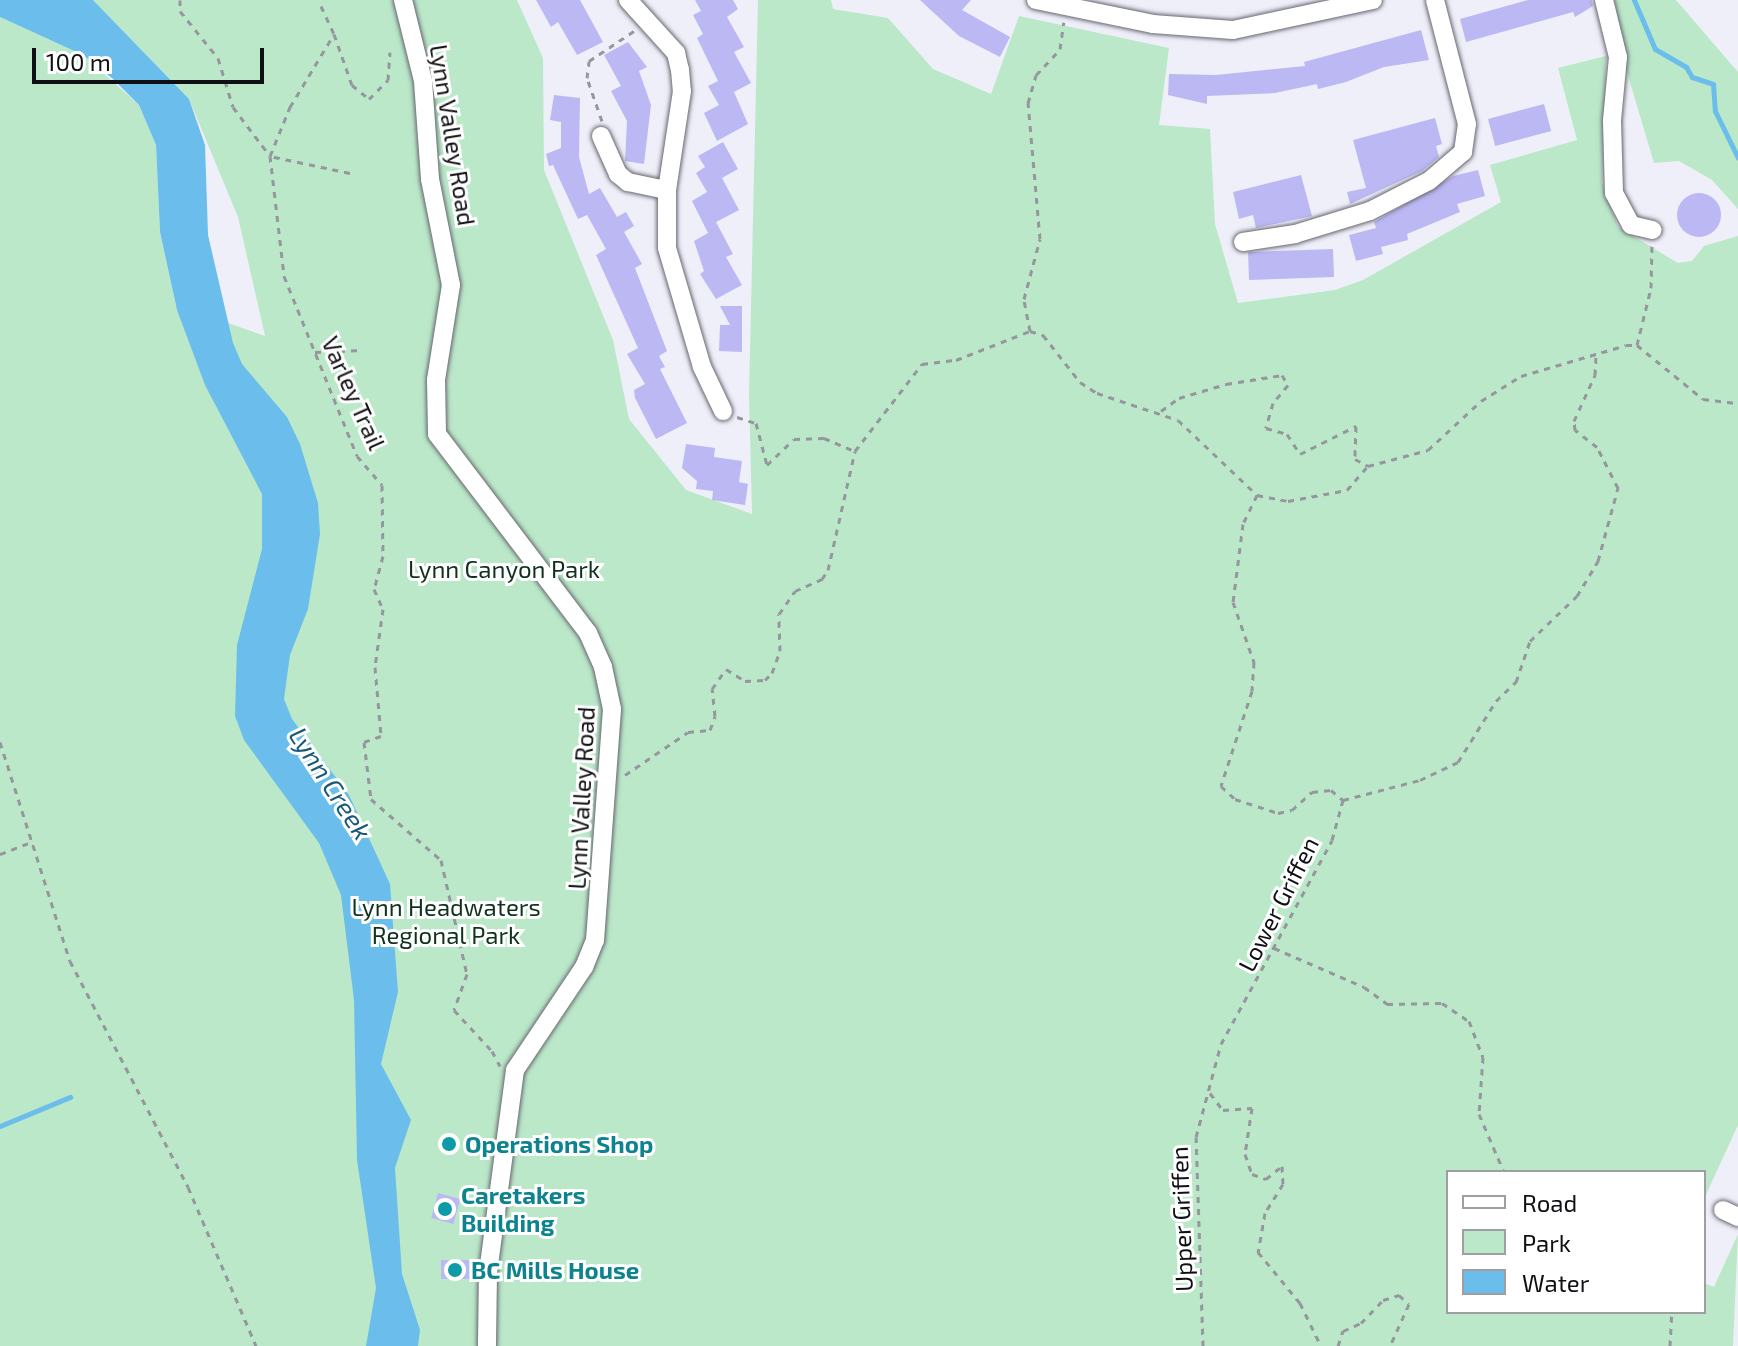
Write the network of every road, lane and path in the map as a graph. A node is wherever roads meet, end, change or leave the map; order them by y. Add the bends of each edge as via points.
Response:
1 (180, 0) edge
2 (403, 0) edge
3 (1036, 0) edge
4 (1373, 0) edge
5 (1435, 0) edge
6 (1604, 0) edge
7 (1348, 3) edge
8 (321, 6) dead end
9 (642, 8) edge
10 (1068, 8) junction
11 (334, 34) junction
12 (390, 52) dead end
13 (601, 136) joint
14 (270, 156) junction
15 (350, 173) dead end
16 (667, 190) junction
17 (1650, 230) joint
18 (1243, 242) dead end
19 (1030, 331) junction
20 (1637, 345) junction
21 (362, 350) dead end
22 (315, 352) junction
23 (1596, 353) junction
24 (1738, 403) edge
25 (723, 411) dead end
26 (1161, 411) junction
27 (756, 423) dead end
28 (855, 451) junction
29 (1368, 466) junction
30 (1257, 495) junction
31 (0, 742) edge
32 (609, 775) junction
33 (1343, 800) junction
34 (32, 842) junction
35 (0, 854) edge
36 (1274, 948) junction
37 (514, 1082) junction
38 (1210, 1093) junction
39 (1503, 1170) edge
40 (1672, 1314) edge
41 (256, 1346) edge
42 (487, 1346) edge
43 (1203, 1346) edge
44 (1321, 1346) edge
45 (1338, 1346) edge
46 (1390, 1346) edge
47 (1670, 1346) edge

1 - 14 path via 180,11 218,58 233,107
2 - 32 street, Lynn Valley Road via 423,81 430,179 451,285 436,380 437,434 597,649 612,709
3 - 10 street
4 - 7 street
5 - 18 street via 1467,124 1463,152 1429,181 1370,211 1295,234
6 - 17 street via 1618,57 1612,121 1614,193 1625,219
7 - 10 street via 1233,30 1153,24
8 - 11 path
9 - 13 path via 589,61 587,78 604,127
9 - 16 street via 676,53 680,70 682,91
10 - 19 path via 1060,49 1036,75 1028,103 1040,239 1024,299
11 - 12 path via 352,85 369,99 388,80
11 - 14 path via 290,107
13 - 16 street via 618,174 628,182
14 - 15 path
14 - 22 path, Varley Trail via 284,276
16 - 25 street via 665,220 673,277
17 - 20 path via 1654,270
19 - 26 path via 1043,335 1080,382 1097,393
19 - 28 path via 975,354 913,370
20 - 23 path
20 - 24 path via 1692,392
21 - 22 path
22 - 37 path, Varley Trail via 357,456 382,485 383,556 374,589 383,609 375,667 381,736 364,742 371,799 441,860 467,974 454,1010 492,1051 501,1078
23 - 29 path via 1521,376 1471,409 1428,450
23 - 33 path via 1595,375 1574,421 1575,430 1597,447 1618,488 1598,561 1577,596 1530,641 1516,682 1496,701 1458,762 1420,780
26 - 29 path via 1179,398 1226,384 1282,375 1288,385 1273,403 1266,428 1287,434 1300,454 1356,426 1355,459
26 - 30 path via 1228,463
27 - 28 path via 767,465 794,439 824,438
28 - 32 path via 828,570 822,579 795,591 779,614 780,651 772,673 765,680 745,681 726,669 712,689 715,716 710,730 688,732 628,775
29 - 30 path via 1360,480 1335,494 1288,501
30 - 33 path via 1243,524 1233,602 1254,662 1252,691 1233,736 1221,786 1235,799 1278,813 1292,810 1312,792 1331,790
31 - 34 path
32 - 37 street, Lynn Valley Road via 590,956 515,1070
33 - 36 path, Lower Griffen via 1332,840 1295,899
34 - 35 path
34 - 41 path via 70,961 188,1187
36 - 38 path, Lower Griffen via 1221,1044
36 - 39 path via 1364,987 1387,1004 1442,1003 1469,1021 1483,1057 1479,1114
37 - 42 street, Lynn Valley Road via 488,1272
38 - 43 path, Upper Griffen via 1200,1112 1194,1183
38 - 44 path via 1223,1110 1252,1108 1245,1154 1252,1174 1266,1179 1282,1166 1283,1184 1265,1213 1258,1252 1300,1303
40 - 47 path
45 - 46 path via 1343,1331 1361,1323 1383,1300 1399,1295 1409,1304

